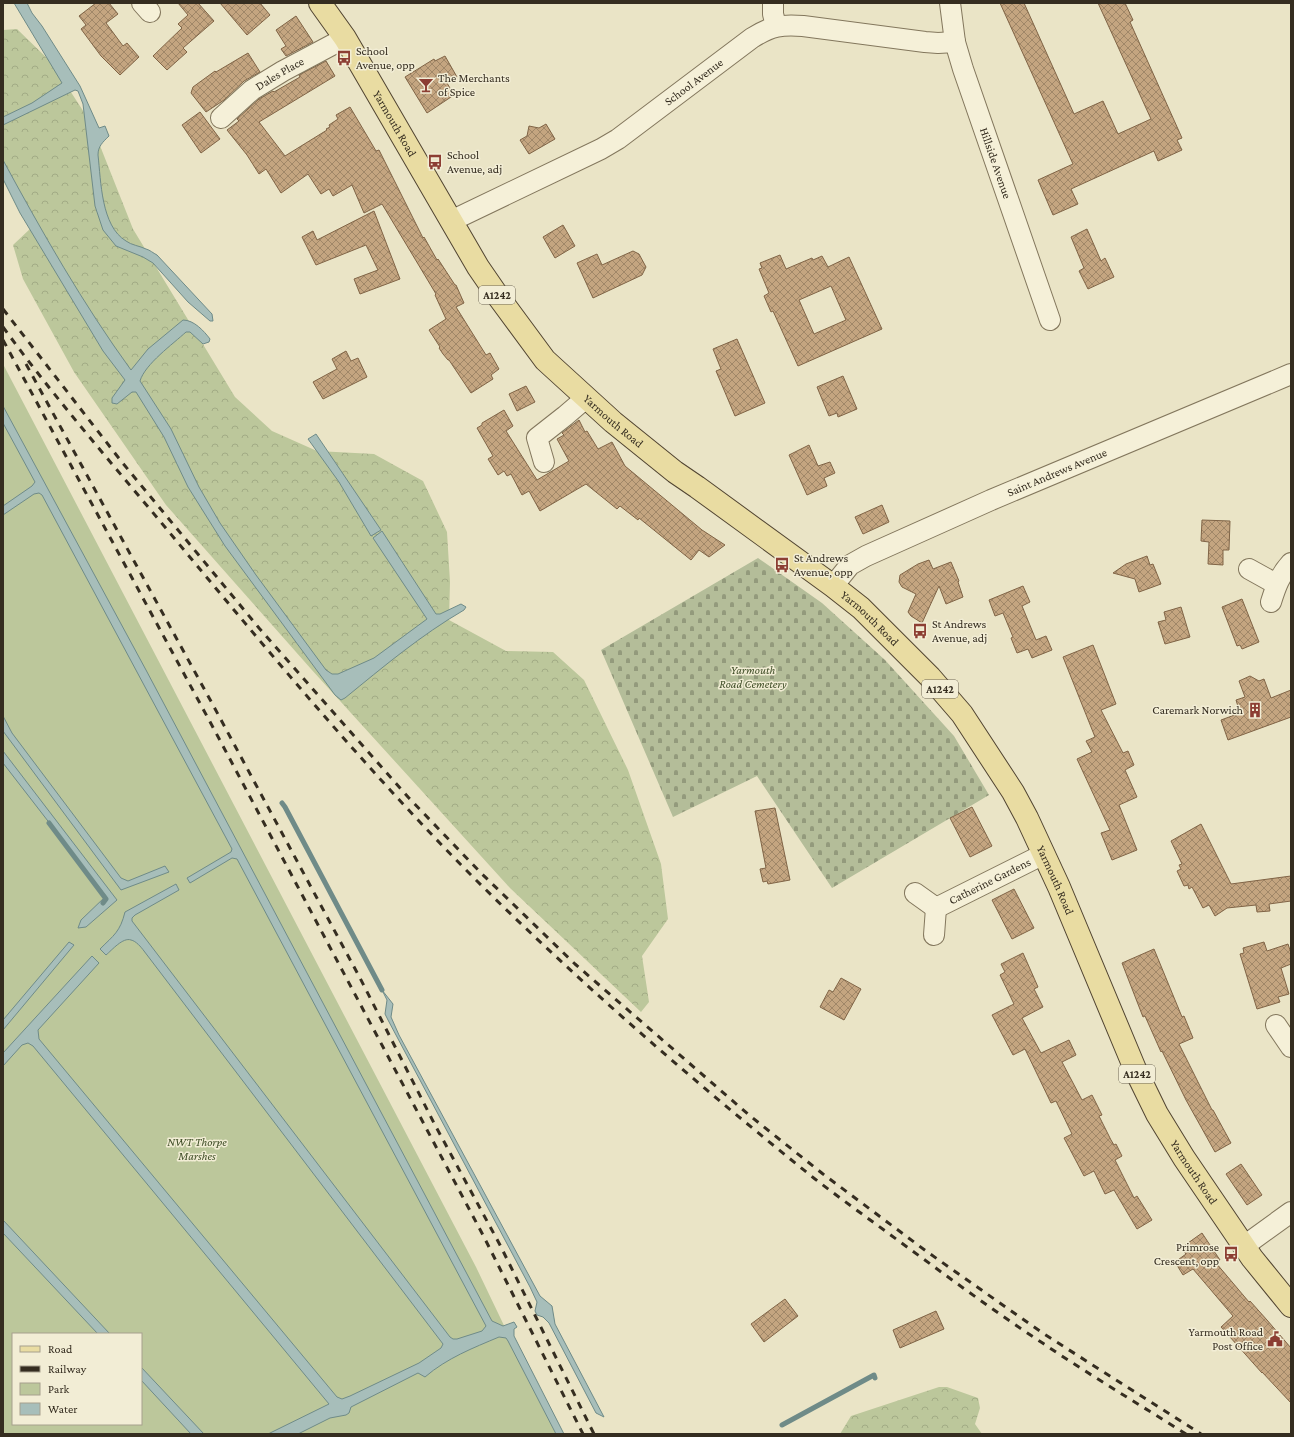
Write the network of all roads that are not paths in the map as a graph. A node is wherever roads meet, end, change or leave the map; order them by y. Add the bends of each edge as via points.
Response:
1 (320, 3) edge
2 (773, 3) edge
3 (950, 3) edge
4 (776, 26) junction
5 (346, 38) junction
6 (955, 42) junction
7 (221, 118) dead end
8 (451, 221) junction
9 (1050, 320) dead end
10 (1291, 374) edge
11 (586, 398) junction
12 (544, 462) dead end
13 (1291, 563) edge
14 (1249, 569) dead end
15 (833, 586) junction
16 (1044, 854) junction
17 (915, 893) dead end
18 (936, 908) junction
19 (934, 935) dead end
20 (1276, 1025) dead end
21 (1291, 1047) edge
22 (1291, 1212) edge
23 (1244, 1246) junction
24 (1291, 1306) edge

1 - 5 main road, Yarmouth Road / A1242
2 - 4 street
3 - 6 street, Hillside Avenue
4 - 6 street, School Avenue via 803,26 924,42
4 - 8 street, School Avenue via 752,38 618,138
5 - 7 street, Dales Place via 282,71 252,90
5 - 8 main road, Yarmouth Road / A1242
6 - 9 street, Hillside Avenue
8 - 11 main road, Yarmouth Road / A1242 via 491,287 545,360
10 - 15 street, Saint Andrews Avenue via 866,556 850,565
11 - 12 street via 532,439
11 - 15 main road, Yarmouth Road / A1242 via 675,472
13 - 14 street via 1283,571 1274,593
15 - 16 main road, Yarmouth Road / A1242 via 889,635 962,714 1013,792
16 - 18 street, Catherine Gardens
16 - 23 main road, Yarmouth Road / A1242 via 1135,1069 1157,1114
17 - 18 street, Catherine Gardens
18 - 19 street, Catherine Gardens
20 - 21 street
22 - 23 street
23 - 24 main road, Yarmouth Road / A1242

